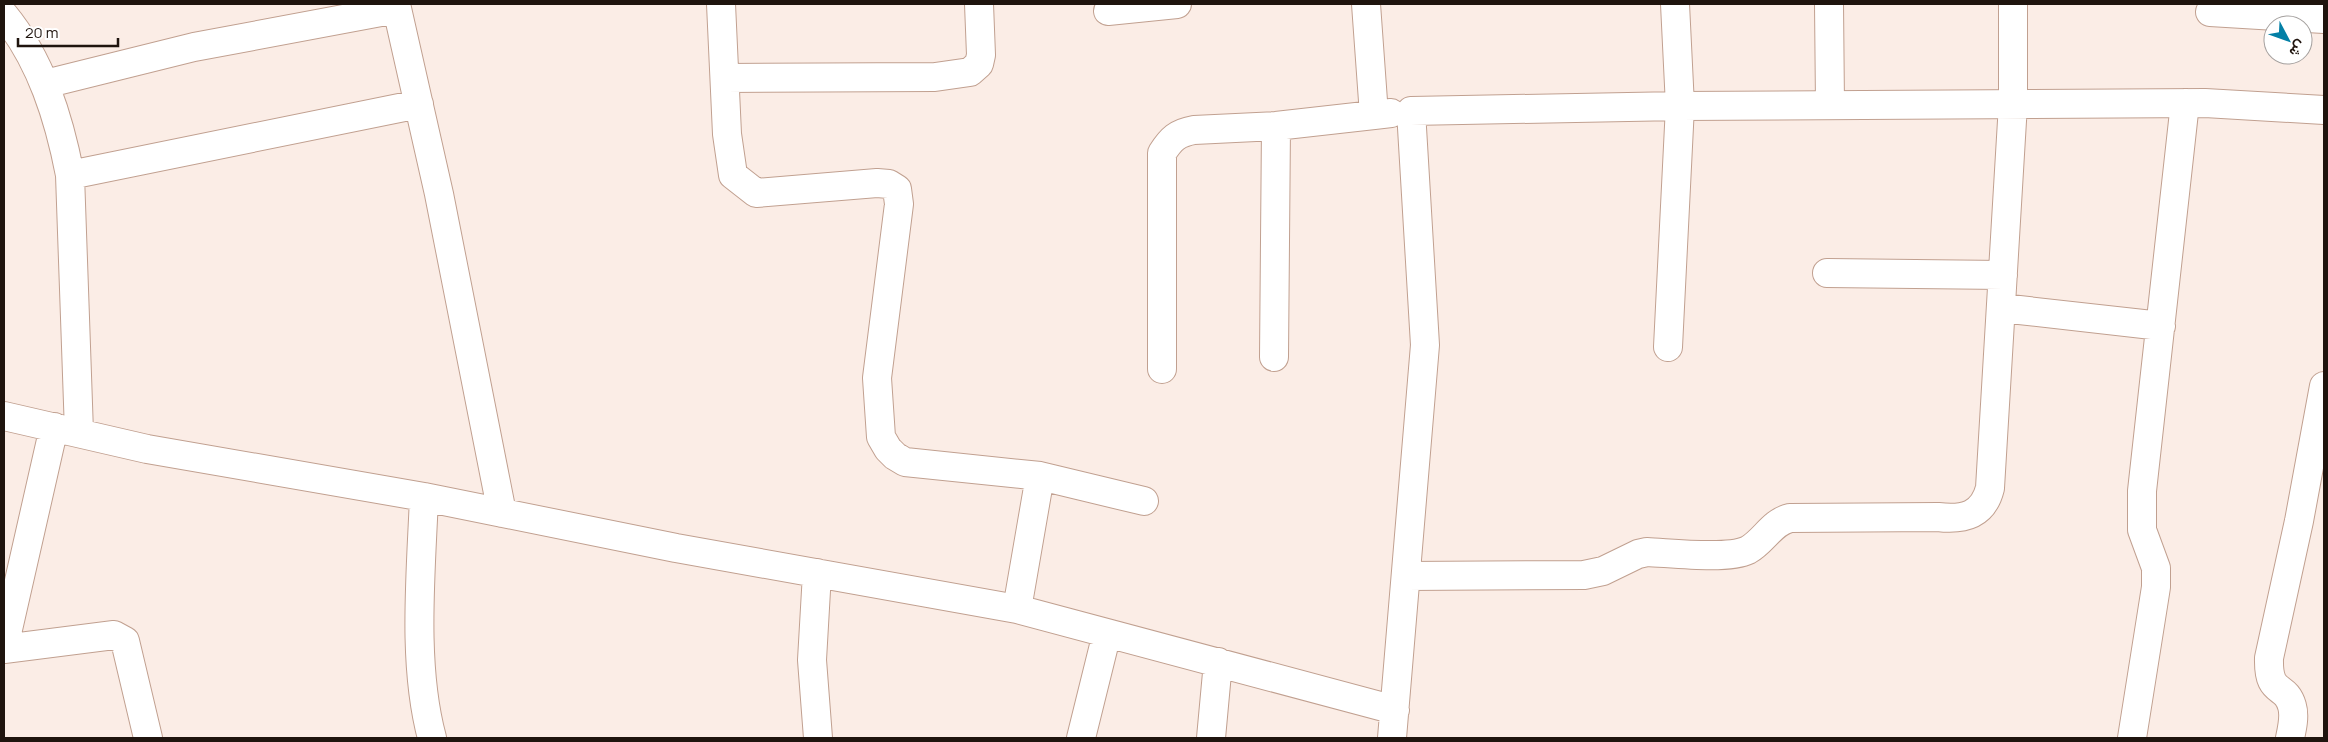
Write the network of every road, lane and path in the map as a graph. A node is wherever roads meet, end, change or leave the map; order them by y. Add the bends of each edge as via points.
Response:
1 (720, 4) edge
2 (979, 4) edge
3 (1177, 4) edge
4 (1366, 4) edge
5 (1675, 4) edge
6 (1829, 4) edge
7 (2013, 4) edge
8 (397, 6) edge
9 (1108, 11) dead end
10 (2210, 12) dead end
11 (4, 15) edge
12 (2324, 18) edge
13 (724, 78) junction
14 (44, 84) junction
15 (2185, 103) junction
16 (419, 104) junction
17 (2013, 104) junction
18 (1680, 106) junction
19 (1830, 106) junction
20 (2324, 110) edge
21 (1412, 111) junction
22 (1374, 115) junction
23 (1276, 126) junction
24 (70, 174) junction
25 (1827, 273) dead end
26 (2003, 275) junction
27 (2001, 308) junction
28 (2161, 326) junction
29 (1668, 348) dead end
30 (1274, 357) dead end
31 (1162, 369) dead end
32 (2324, 386) edge
33 (4, 416) edge
34 (67, 429) junction
35 (1040, 476) junction
36 (424, 497) junction
37 (1144, 501) dead end
38 (502, 513) junction
39 (817, 572) junction
40 (1406, 576) junction
41 (1017, 610) junction
42 (1107, 633) junction
43 (4, 648) edge
44 (1218, 662) junction
45 (1395, 710) junction
46 (148, 738) edge
47 (432, 738) edge
48 (818, 738) edge
49 (1081, 738) edge
50 (1210, 738) edge
51 (1392, 738) edge
52 (2132, 738) edge
53 (2290, 738) edge

1 - 13 street
2 - 13 street via 981,55 979,64 970,72 935,77
3 - 9 street
4 - 22 street
5 - 18 street
6 - 19 street
7 - 17 street
8 - 14 street via 194,47
8 - 16 street
10 - 12 street
11 - 14 street via 18,32
13 - 35 street via 732,175 743,185 756,193 878,183 897,189 899,204 876,378 881,437 888,449 904,462
14 - 24 street via 63,136
15 - 17 street
15 - 20 street
15 - 28 street
16 - 24 street
16 - 38 street
17 - 19 street
17 - 26 street
18 - 19 street
18 - 21 street
18 - 29 street
21 - 22 street
21 - 40 street via 1425,345
22 - 23 street
23 - 30 street
23 - 31 street via 1181,132 1174,136 1162,153
24 - 34 street
25 - 26 street
26 - 27 street
27 - 28 street
27 - 40 street via 1990,488 1987,501 1980,509 1956,519 1790,518 1781,520 1766,537 1746,551 1732,555 1647,552 1603,571 1584,575
28 - 52 street via 2142,510 2142,530 2156,568 2156,587
32 - 53 street via 2269,658 2272,683 2287,696 2292,706
33 - 34 street
34 - 36 street via 147,449
34 - 43 street
35 - 37 street
35 - 41 street
36 - 38 street
36 - 47 street via 419,616 421,664
38 - 39 street
39 - 41 street
39 - 48 street via 812,660
40 - 45 street
41 - 42 street
42 - 44 street
42 - 49 street
43 - 46 street via 114,635 125,640
44 - 45 street
44 - 50 street
45 - 51 street

